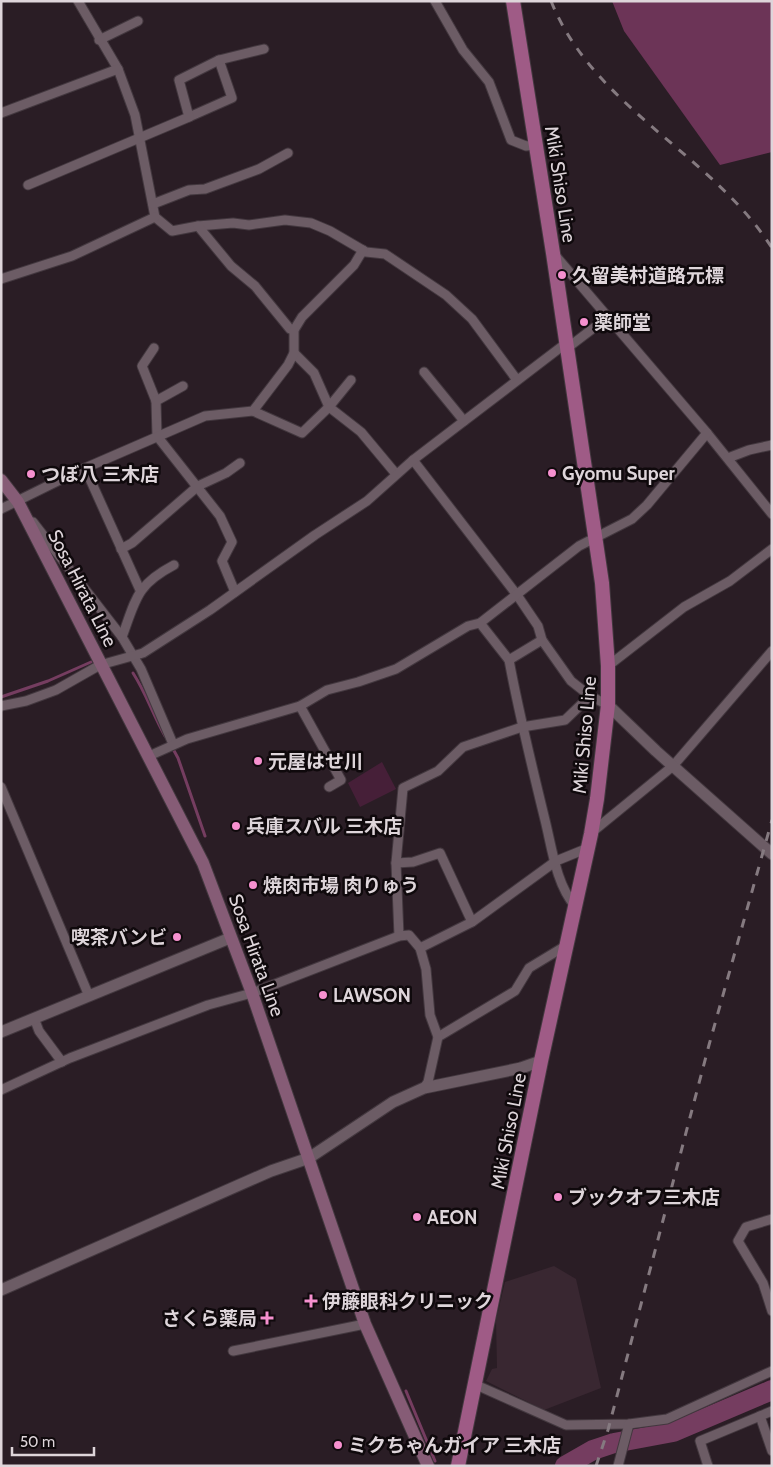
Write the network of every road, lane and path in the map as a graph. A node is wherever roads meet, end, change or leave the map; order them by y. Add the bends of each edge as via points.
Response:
1 (78, 1) edge
2 (435, 1) edge
3 (513, 1) edge
4 (138, 21) dead end
5 (99, 40) junction
6 (264, 49) dead end
7 (219, 60) junction
8 (118, 69) junction
9 (1, 114) edge
10 (189, 117) junction
11 (140, 139) junction
12 (535, 145) junction
13 (288, 153) dead end
14 (28, 185) dead end
15 (153, 204) junction
16 (156, 217) junction
17 (198, 226) junction
18 (363, 250) junction
19 (553, 253) junction
20 (1, 279) edge
21 (608, 317) junction
22 (294, 330) junction
23 (565, 347) junction
24 (154, 348) dead end
25 (294, 353) junction
26 (424, 372) dead end
27 (351, 380) dead end
28 (517, 380) junction
29 (183, 386) dead end
30 (156, 401) junction
31 (329, 407) junction
32 (253, 411) junction
33 (464, 421) junction
34 (708, 433) junction
35 (157, 436) junction
36 (772, 445) edge
37 (728, 458) junction
38 (413, 460) junction
39 (240, 463) dead end
40 (85, 468) junction
41 (396, 474) junction
42 (1, 480) edge
43 (198, 486) junction
44 (18, 502) junction
45 (1, 509) edge
46 (772, 514) edge
47 (594, 538) junction
48 (772, 548) edge
49 (121, 549) junction
50 (174, 565) dead end
51 (140, 590) junction
52 (235, 592) junction
53 (517, 595) junction
54 (480, 623) junction
55 (122, 637) junction
56 (542, 640) junction
57 (772, 651) edge
58 (133, 656) junction
59 (509, 660) junction
60 (100, 665) junction
61 (608, 666) junction
62 (590, 696) junction
63 (608, 704) junction
64 (1, 706) edge
65 (300, 706) junction
66 (522, 727) junction
67 (173, 744) junction
68 (149, 756) junction
69 (673, 766) junction
70 (1, 787) edge
71 (329, 787) dead end
72 (591, 834) junction
73 (588, 848) junction
74 (772, 854) edge
75 (556, 862) junction
76 (396, 863) junction
77 (575, 906) junction
78 (472, 922) junction
79 (399, 936) junction
80 (230, 938) junction
81 (567, 944) junction
82 (420, 948) junction
83 (252, 993) junction
84 (89, 996) junction
85 (34, 1018) junction
86 (1, 1032) edge
87 (438, 1037) junction
88 (541, 1061) junction
89 (62, 1062) junction
90 (424, 1088) junction
91 (1, 1090) edge
92 (309, 1158) junction
93 (772, 1219) edge
94 (1, 1290) edge
95 (772, 1311) edge
96 (365, 1324) junction
97 (233, 1351) dead end
98 (772, 1370) edge
99 (474, 1384) junction
100 (772, 1411) edge
101 (760, 1416) junction
102 (629, 1424) junction
103 (772, 1451) edge
104 (428, 1466) edge
105 (458, 1466) edge
106 (618, 1466) edge
107 (708, 1466) edge

1 - 5 street
2 - 12 street via 463,50 489,82 511,140 526,146
3 - 12 main road, Miki Shiso Line
4 - 5 street
5 - 8 street
6 - 7 street
7 - 10 street via 179,80
7 - 10 street via 232,98
8 - 9 street
8 - 11 street
10 - 11 street
11 - 14 street
11 - 15 street
12 - 19 main road, Miki Shiso Line
13 - 15 street via 205,189 189,190
15 - 16 street
16 - 17 street via 172,231
16 - 20 street via 72,256
17 - 18 street via 249,225 285,220 311,223
17 - 22 street via 231,266 256,286
18 - 22 street
18 - 28 street via 394,258 446,295 472,319
19 - 21 street
19 - 23 main road, Miki Shiso Line
21 - 23 street
21 - 34 street
22 - 25 street
23 - 28 street
23 - 47 main road, Miki Shiso Line
24 - 30 street via 142,366
25 - 31 street via 314,373
25 - 32 street
26 - 33 street
27 - 31 street
28 - 33 street
29 - 30 street
30 - 35 street
31 - 32 street via 302,433
31 - 41 street via 361,432
32 - 35 street via 205,416
33 - 38 street
34 - 37 street
34 - 47 street via 647,505 632,518
35 - 40 street
35 - 43 street
36 - 37 street
37 - 46 street
38 - 41 street
38 - 53 street
39 - 43 street
40 - 44 street
40 - 49 street
41 - 52 street via 367,501
42 - 44 main road, Sosa Hirata Line
43 - 49 street
43 - 52 street via 220,516 232,542 222,562
44 - 45 street
44 - 55 street
44 - 60 main road, Sosa Hirata Line
47 - 53 street
47 - 61 main road, Miki Shiso Line via 602,584
48 - 61 street via 730,580 684,607
49 - 51 street
50 - 51 street via 154,576
51 - 55 street
52 - 58 street via 143,653
53 - 54 street
53 - 56 street via 538,626
54 - 59 street
54 - 65 street via 468,626 396,669 327,690
55 - 58 street
56 - 59 street
56 - 62 street via 571,681
57 - 69 street
58 - 60 street
58 - 67 street
59 - 66 street
60 - 64 street via 56,690
60 - 68 main road, Sosa Hirata Line
61 - 63 main road, Miki Shiso Line
62 - 63 street
62 - 66 street via 565,720
63 - 69 street
63 - 72 main road, Miki Shiso Line
65 - 67 street
65 - 71 street via 341,780
66 - 75 street
66 - 76 street via 463,747 438,771 403,788
67 - 68 street
68 - 80 main road, Sosa Hirata Line via 203,863
69 - 72 street
69 - 74 street
70 - 84 street
72 - 73 main road, Miki Shiso Line
73 - 75 street
73 - 77 main road, Miki Shiso Line
75 - 77 street via 565,894
75 - 78 street
76 - 78 street via 413,862 440,853
76 - 79 street
77 - 81 main road, Miki Shiso Line
78 - 82 street
79 - 82 street via 409,935
79 - 83 street
80 - 83 main road, Sosa Hirata Line
80 - 84 street
81 - 87 street via 529,968 515,991
81 - 88 main road, Miki Shiso Line
82 - 87 street via 426,969 430,1015
83 - 89 street via 208,1005
83 - 92 main road, Sosa Hirata Line
84 - 85 street
85 - 86 street
85 - 89 street via 38,1031
87 - 90 street
88 - 90 street
88 - 99 main road, Miki Shiso Line
89 - 91 street
90 - 92 street via 393,1102
92 - 94 street
92 - 96 main road, Sosa Hirata Line
93 - 95 street via 746,1227 738,1241 763,1283
96 - 97 street
96 - 104 main road, Sosa Hirata Line
98 - 102 street via 667,1419
99 - 102 street via 566,1425
99 - 105 main road, Miki Shiso Line
100 - 101 street
101 - 103 street
101 - 107 street via 700,1442
102 - 106 street

